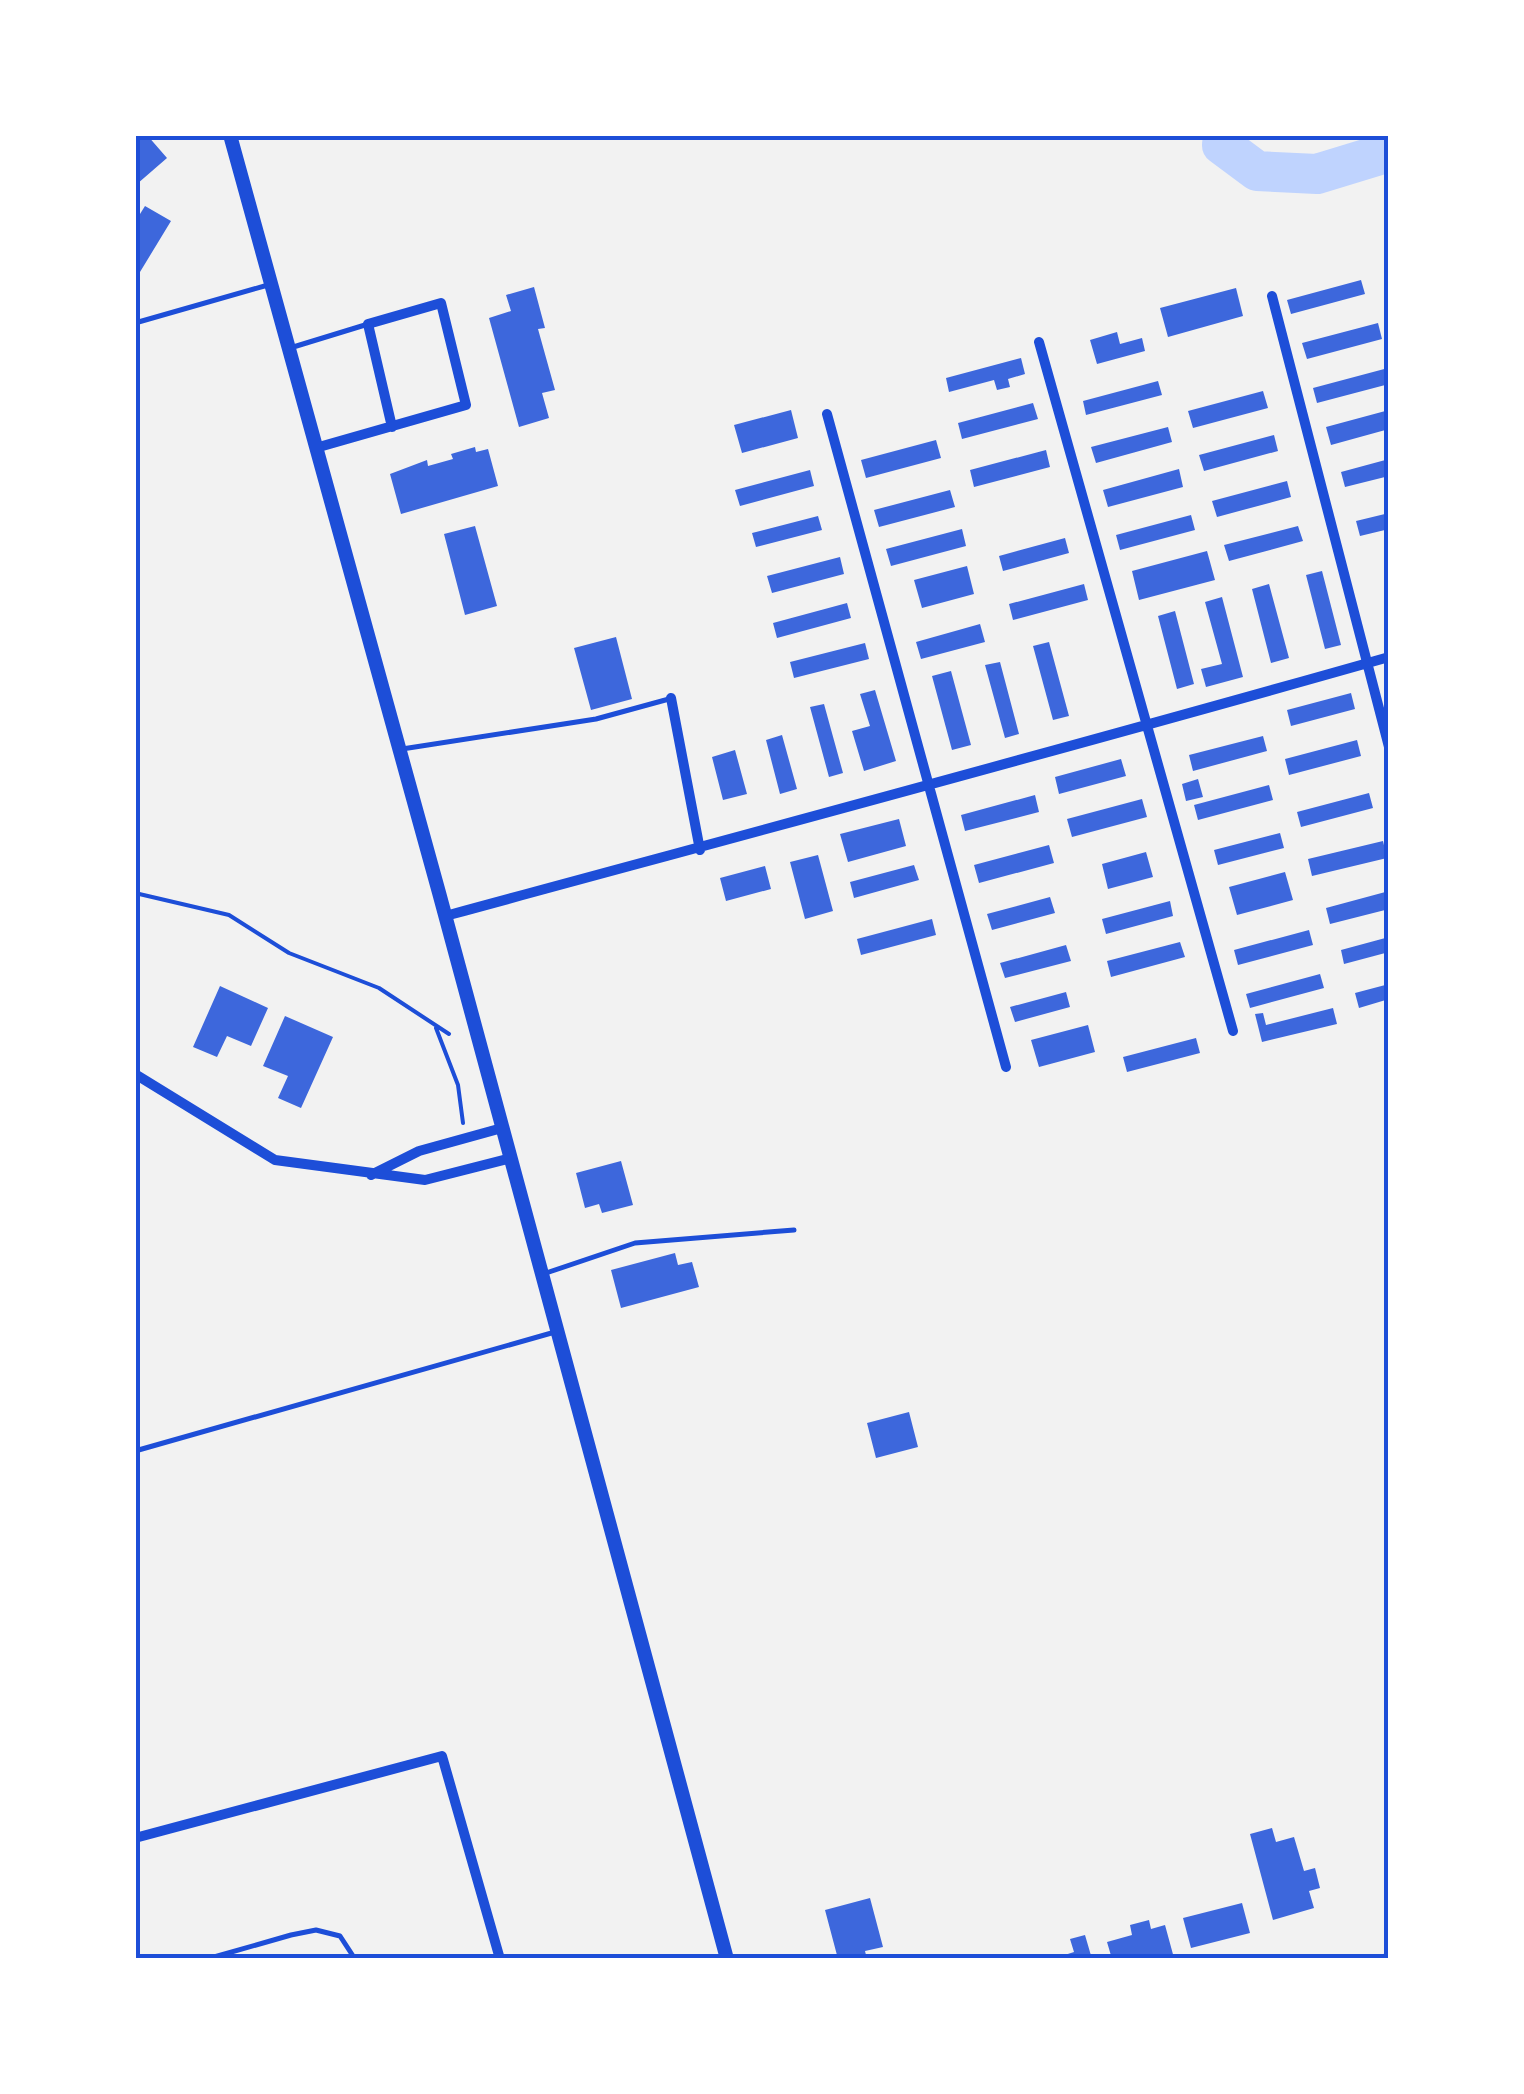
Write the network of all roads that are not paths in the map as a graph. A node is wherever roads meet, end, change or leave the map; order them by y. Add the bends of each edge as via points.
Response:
1 (230, 135) edge
2 (270, 284) junction
3 (1272, 296) dead end
4 (135, 323) edge
5 (368, 324) junction
6 (1038, 342) dead end
7 (289, 348) junction
8 (827, 414) dead end
9 (392, 426) junction
10 (318, 447) junction
11 (1389, 656) edge
12 (1365, 664) junction
13 (672, 698) joint
14 (1149, 723) junction
15 (1389, 747) edge
16 (402, 749) junction
17 (926, 782) junction
18 (700, 850) junction
19 (448, 915) junction
20 (1233, 1032) dead end
21 (1006, 1067) dead end
22 (138, 1075) edge
23 (135, 1088) edge
24 (502, 1128) junction
25 (511, 1158) junction
26 (370, 1176) junction
27 (794, 1230) dead end
28 (540, 1275) junction
29 (558, 1331) junction
30 (135, 1451) edge
31 (135, 1655) edge
32 (137, 1664) edge
33 (135, 1838) edge
34 (207, 1959) edge
35 (355, 1959) edge
36 (500, 1959) edge
37 (727, 1959) edge

1 - 2 main road
2 - 4 lane
2 - 7 main road
3 - 12 street
5 - 7 lane
5 - 9 street
5 - 9 street via 441,303 466,405
6 - 14 street
7 - 10 main road
8 - 17 street
9 - 10 street
10 - 16 main road
11 - 12 street
12 - 14 street
12 - 15 street
13 - 16 lane via 596,719
13 - 18 street
14 - 17 street
14 - 20 street
16 - 19 main road
17 - 18 street
17 - 21 street
18 - 19 street
19 - 24 main road
22 - 23 lane
22 - 26 street via 275,1160
24 - 25 main road
24 - 26 street via 419,1151
25 - 26 street via 425,1180
25 - 28 main road
27 - 28 lane via 635,1243
28 - 29 main road
29 - 30 lane
29 - 37 main road
31 - 32 lane
33 - 36 street via 442,1756
34 - 35 lane via 316,1930 340,1936

